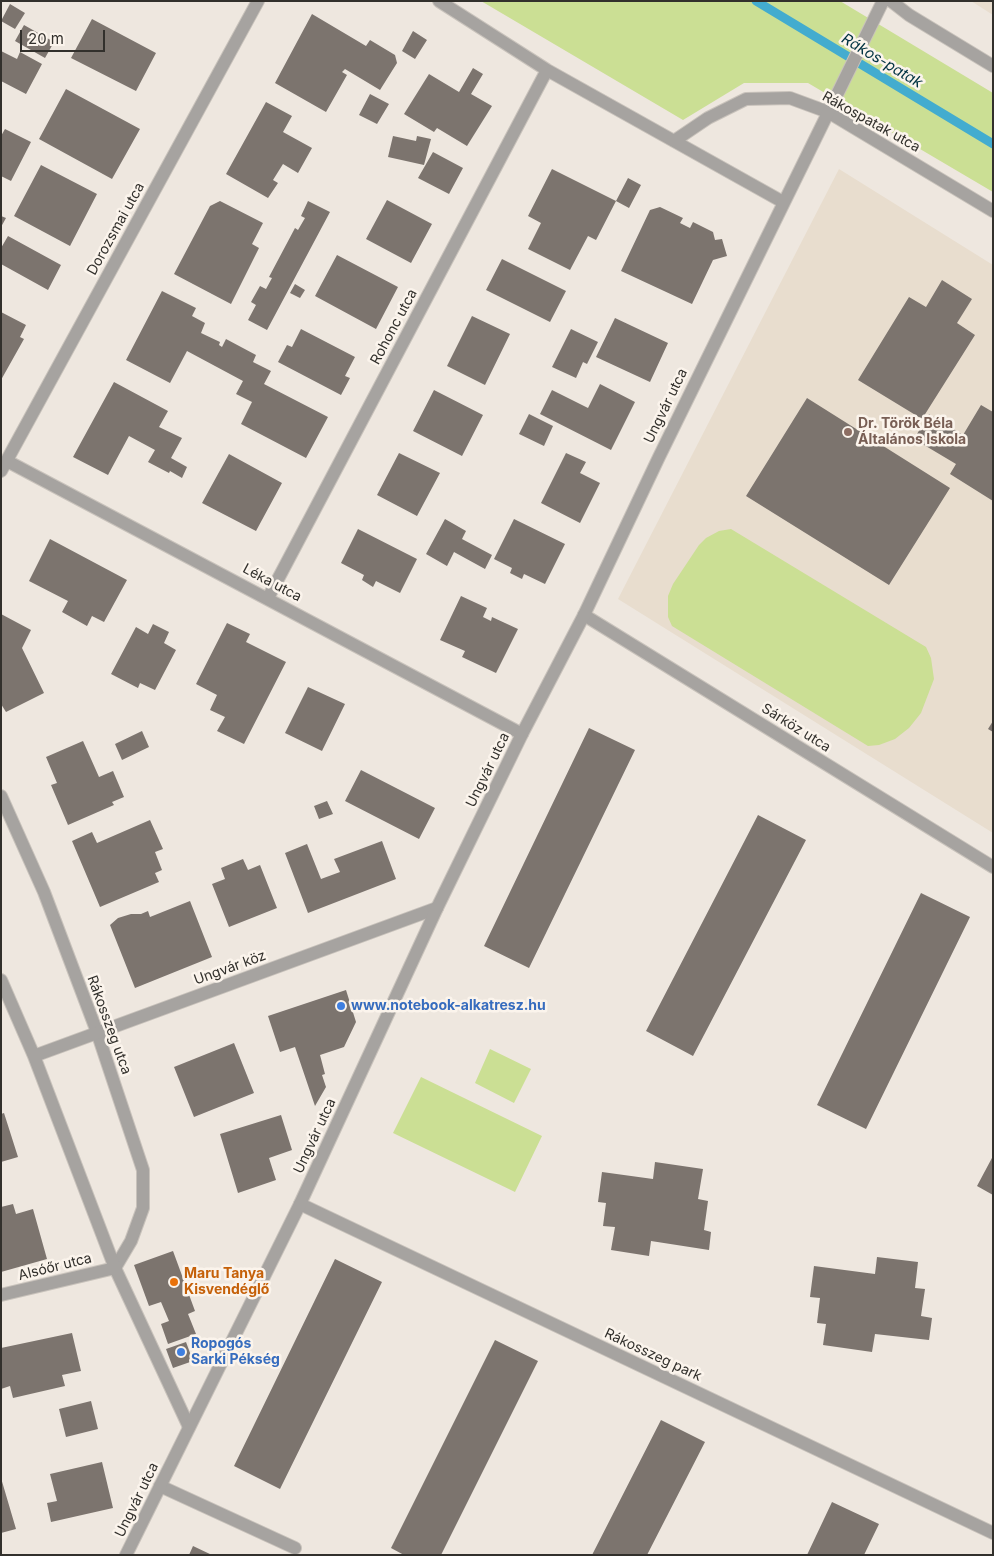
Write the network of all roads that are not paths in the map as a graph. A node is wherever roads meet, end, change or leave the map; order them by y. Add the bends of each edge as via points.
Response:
1 (258, 1) edge
2 (439, 1) edge
3 (883, 1) edge
4 (892, 1) edge
5 (993, 66) edge
6 (547, 70) junction
7 (828, 112) junction
8 (674, 140) junction
9 (783, 202) junction
10 (993, 211) edge
11 (4, 466) edge
12 (268, 598) junction
13 (584, 615) junction
14 (522, 734) junction
15 (1, 796) edge
16 (993, 868) edge
17 (437, 908) junction
18 (1, 980) edge
19 (97, 1032) junction
20 (34, 1056) junction
21 (300, 1204) junction
22 (115, 1268) junction
23 (1, 1295) edge
24 (189, 1427) junction
25 (160, 1486) junction
26 (993, 1533) edge
27 (295, 1548) dead end
28 (126, 1555) edge

1 - 11 street, Dorozsmai utca
2 - 6 street
3 - 7 street, Ungvár utca
4 - 5 street via 909,15
6 - 8 street
6 - 12 street, Rohonc utca
7 - 8 street, Rákospatak utca via 790,98 746,99
7 - 9 street, Ungvár utca
7 - 10 street, Rákospatak utca
8 - 9 street
9 - 13 street, Ungvár utca
11 - 12 street, Léka utca
12 - 14 street, Léka utca
13 - 14 street, Ungvár utca
13 - 16 street, Sárköz utca
14 - 17 street, Ungvár utca
15 - 19 street, Rákosszeg utca via 44,892
17 - 19 street, Ungvár köz
17 - 21 street, Ungvár utca
18 - 20 street
19 - 20 street, Ungvár köz
19 - 22 street, Rákosszeg utca via 143,1170 143,1208 131,1241
20 - 22 street
21 - 24 street, Ungvár utca
21 - 26 street, Rákosszeg park
22 - 23 street, Alsóőr utca
22 - 24 street
24 - 25 street, Ungvár utca
25 - 27 street
25 - 28 street, Ungvár utca

